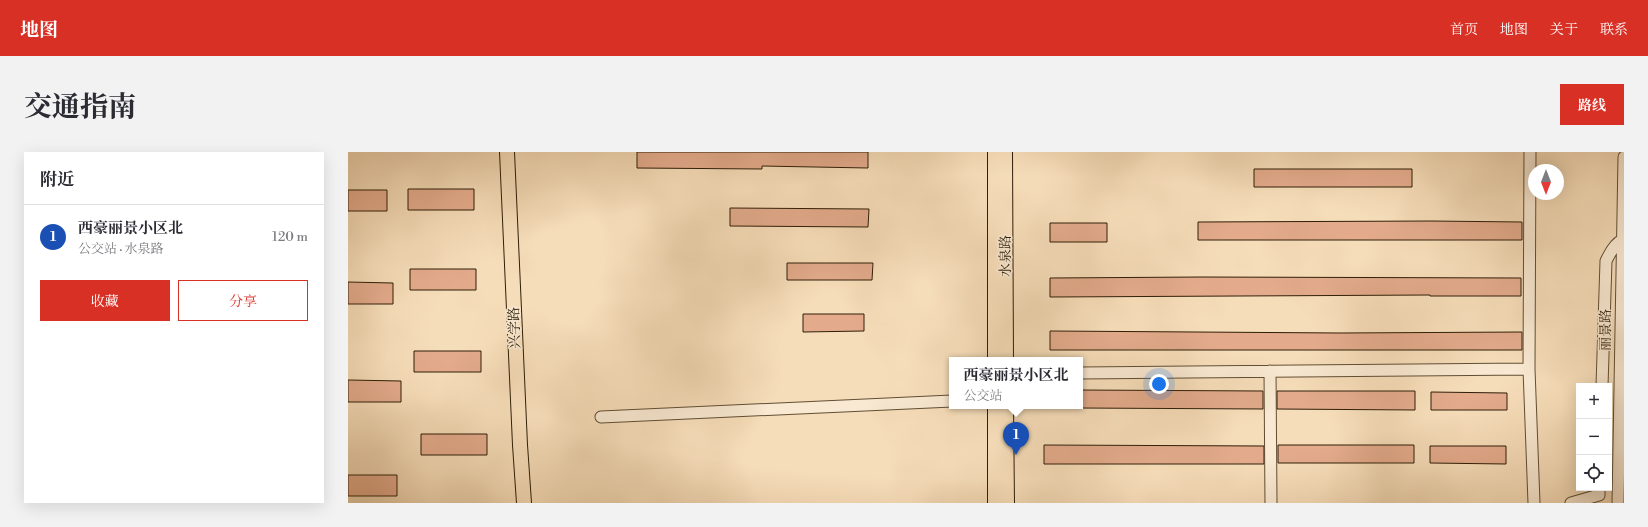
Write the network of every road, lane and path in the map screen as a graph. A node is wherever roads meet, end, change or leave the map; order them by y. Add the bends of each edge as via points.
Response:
1 (507, 152) edge
2 (995, 152) edge
3 (1005, 152) edge
4 (1530, 152) edge
5 (1624, 157) edge
6 (1623, 239) edge
7 (995, 357) edge
8 (1006, 357) edge
9 (1529, 369) junction
10 (1270, 371) junction
11 (1083, 373) edge
12 (1602, 383) edge
13 (949, 401) edge
14 (995, 409) edge
15 (1006, 409) edge
16 (601, 417) dead end
17 (1599, 491) edge
18 (524, 503) edge
19 (995, 503) edge
20 (1007, 503) edge
21 (1271, 503) edge
22 (1534, 503) edge
23 (1572, 503) edge
24 (1618, 503) edge

1 - 18 main road, 兴学路
2 - 7 main road, 水泉路
3 - 8 main road, 水泉路
4 - 9 street
5 - 6 street, 丽景路
6 - 12 street via 1606,261
6 - 24 street, 丽景路
9 - 10 street
9 - 22 street
10 - 11 street
10 - 21 street
13 - 16 street
14 - 19 main road
15 - 20 main road
17 - 23 street via 1599,495

